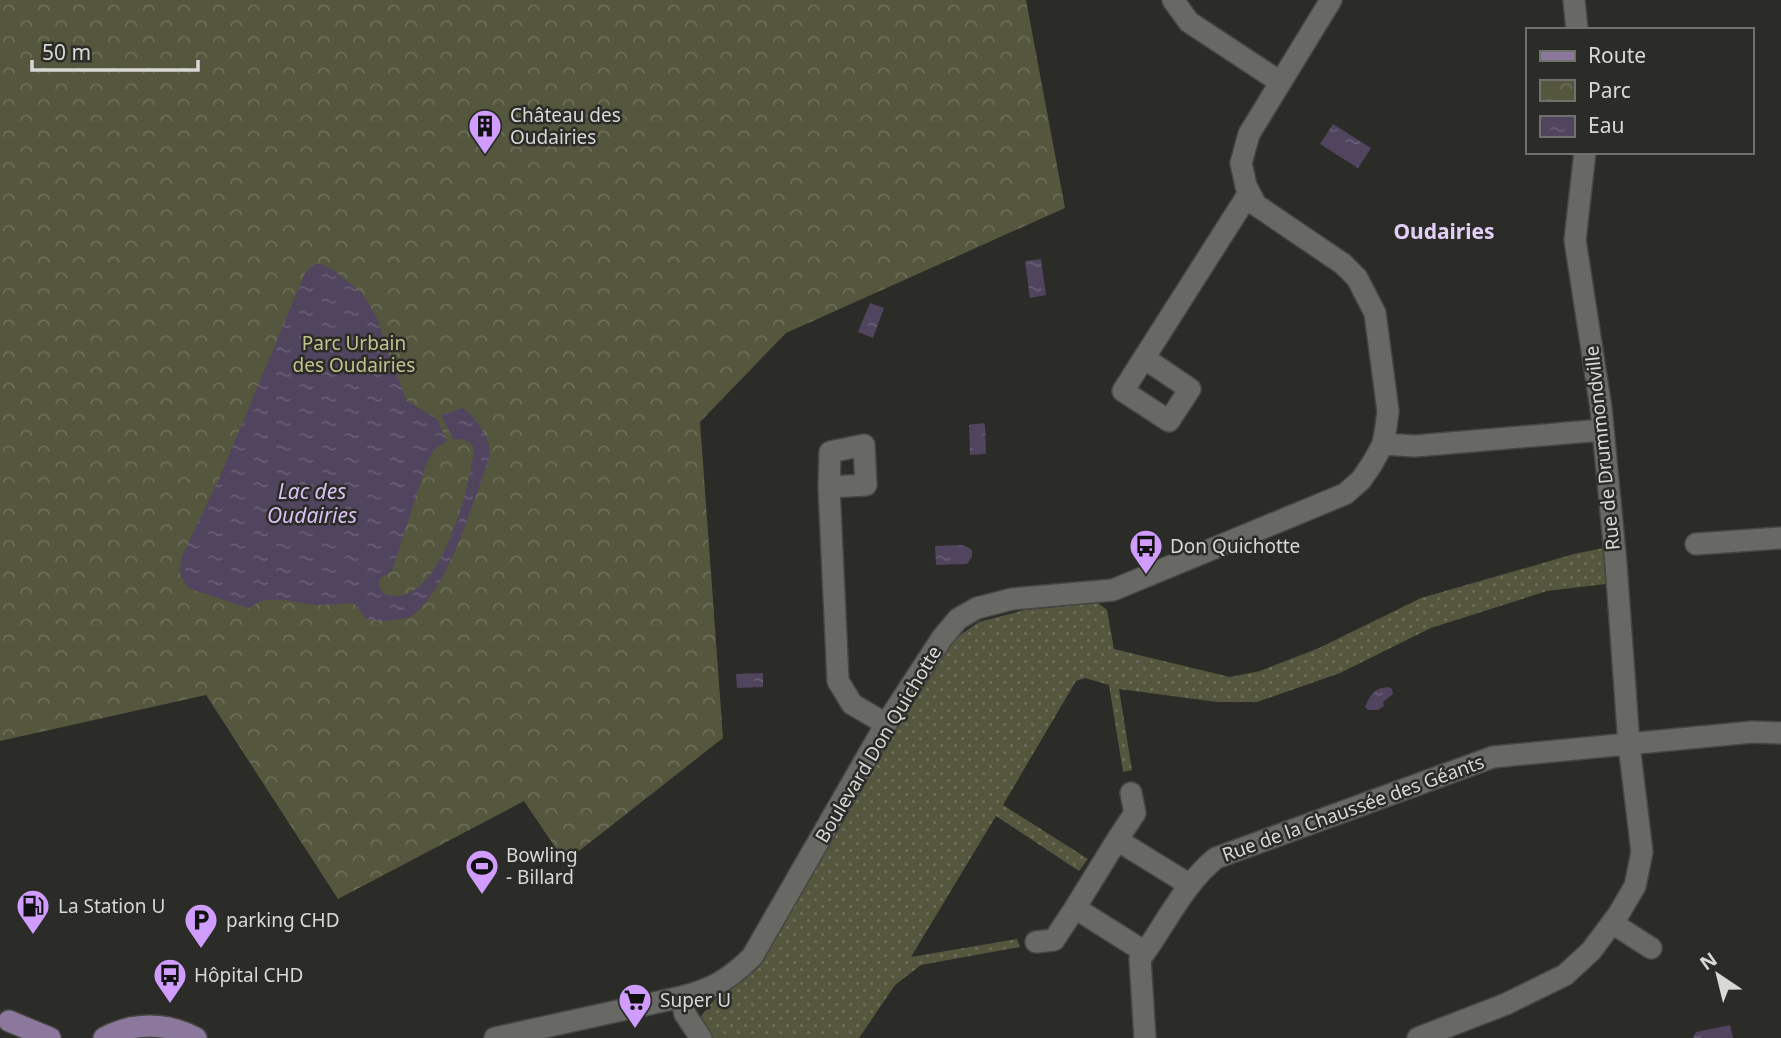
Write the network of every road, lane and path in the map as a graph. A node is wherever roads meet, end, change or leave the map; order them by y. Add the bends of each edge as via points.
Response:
1 (1172, 0) edge
2 (1331, 0) edge
3 (1574, 0) edge
4 (1577, 28) edge
5 (1280, 82) junction
6 (1585, 154) edge
7 (1249, 193) junction
8 (1144, 358) dead end
9 (1602, 430) junction
10 (1383, 444) junction
11 (829, 487) dead end
12 (1781, 538) edge
13 (1696, 544) dead end
14 (886, 724) junction
15 (1781, 733) edge
16 (1629, 745) junction
17 (1131, 793) dead end
18 (1117, 839) junction
19 (1190, 885) junction
20 (1075, 908) junction
21 (1612, 923) junction
22 (1036, 942) dead end
23 (1651, 948) dead end
24 (1145, 952) junction
25 (681, 997) junction
26 (10, 1024) edge
27 (50, 1038) edge
28 (104, 1038) edge
29 (196, 1038) edge
30 (495, 1038) edge
31 (701, 1038) edge
32 (1145, 1038) edge
33 (1418, 1038) edge

1 - 5 street via 1189,22
2 - 5 street
3 - 4 street
5 - 7 street via 1249,134 1241,163
6 - 9 street, Rue de Drummondville via 1575,240
7 - 8 street
7 - 10 street, Boulevard Don Quichotte via 1256,205 1343,264 1368,296 1375,313 1388,411
9 - 10 street via 1415,446
9 - 16 street, Rue de Drummondville
10 - 14 street, Boulevard Don Quichotte via 1361,480 1345,494 1113,590 1012,599 977,607 958,619 942,638
11 - 14 street via 838,681 852,704
12 - 13 street
14 - 25 street, Boulevard Don Quichotte via 751,957 728,979
15 - 16 street, Rue de la Chaussée des Géants
16 - 19 street, Rue de la Chaussée des Géants via 1493,757 1216,858
16 - 21 street, Rue de Drummondville via 1642,852 1635,886
17 - 18 street via 1135,813
18 - 19 street
18 - 20 street
19 - 24 street
20 - 22 street via 1054,940
20 - 24 street
21 - 23 street
21 - 33 street, Rue de Drummondville via 1565,975
24 - 32 street via 1140,959
25 - 30 street, Boulevard Don Quichotte
25 - 31 street via 685,1014
26 - 27 main road
28 - 29 main road via 148,1025 180,1030

